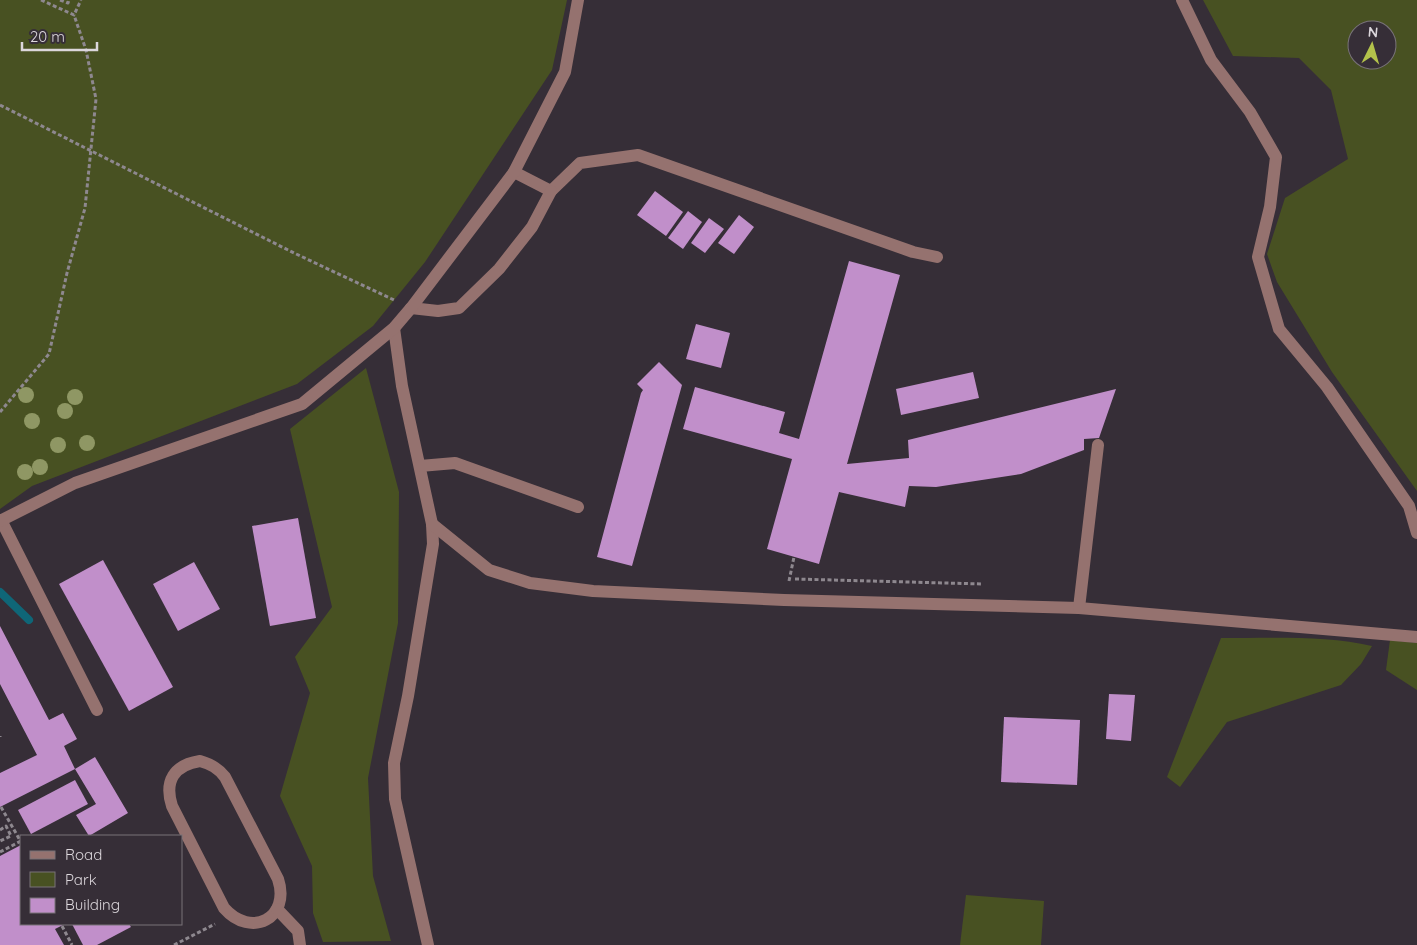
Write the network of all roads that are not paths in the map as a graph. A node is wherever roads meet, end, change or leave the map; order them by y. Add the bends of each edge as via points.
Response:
1 (578, 0) edge
2 (1182, 0) edge
3 (514, 172) junction
4 (551, 190) junction
5 (937, 256) dead end
6 (411, 308) junction
7 (394, 328) junction
8 (1098, 445) dead end
9 (420, 466) junction
10 (578, 507) dead end
11 (0, 521) edge
12 (432, 524) junction
13 (1417, 533) edge
14 (1079, 608) junction
15 (1417, 637) edge
16 (96, 710) dead end
17 (277, 909) junction
18 (300, 945) edge
19 (428, 945) edge

1 - 3 lane via 565,72
2 - 13 lane via 1211,60 1250,112 1276,157 1270,207 1258,257 1280,329 1327,386 1409,506
3 - 4 lane
3 - 6 lane
4 - 5 lane via 580,163 638,155 913,252
4 - 6 lane via 532,227 499,269 459,308 438,311
6 - 7 lane
7 - 9 lane via 402,386
7 - 11 lane via 302,404 75,482
8 - 14 lane
9 - 10 lane via 455,463
9 - 12 lane
11 - 16 lane
12 - 14 lane via 489,570 530,583 593,591 784,600
12 - 19 lane via 433,544 394,763 395,799
14 - 15 lane
17 - 17 lane via 281,899 278,879 225,777 219,769 200,761 180,768 173,776 168,796 231,916 240,922 261,922
17 - 18 lane via 298,931

